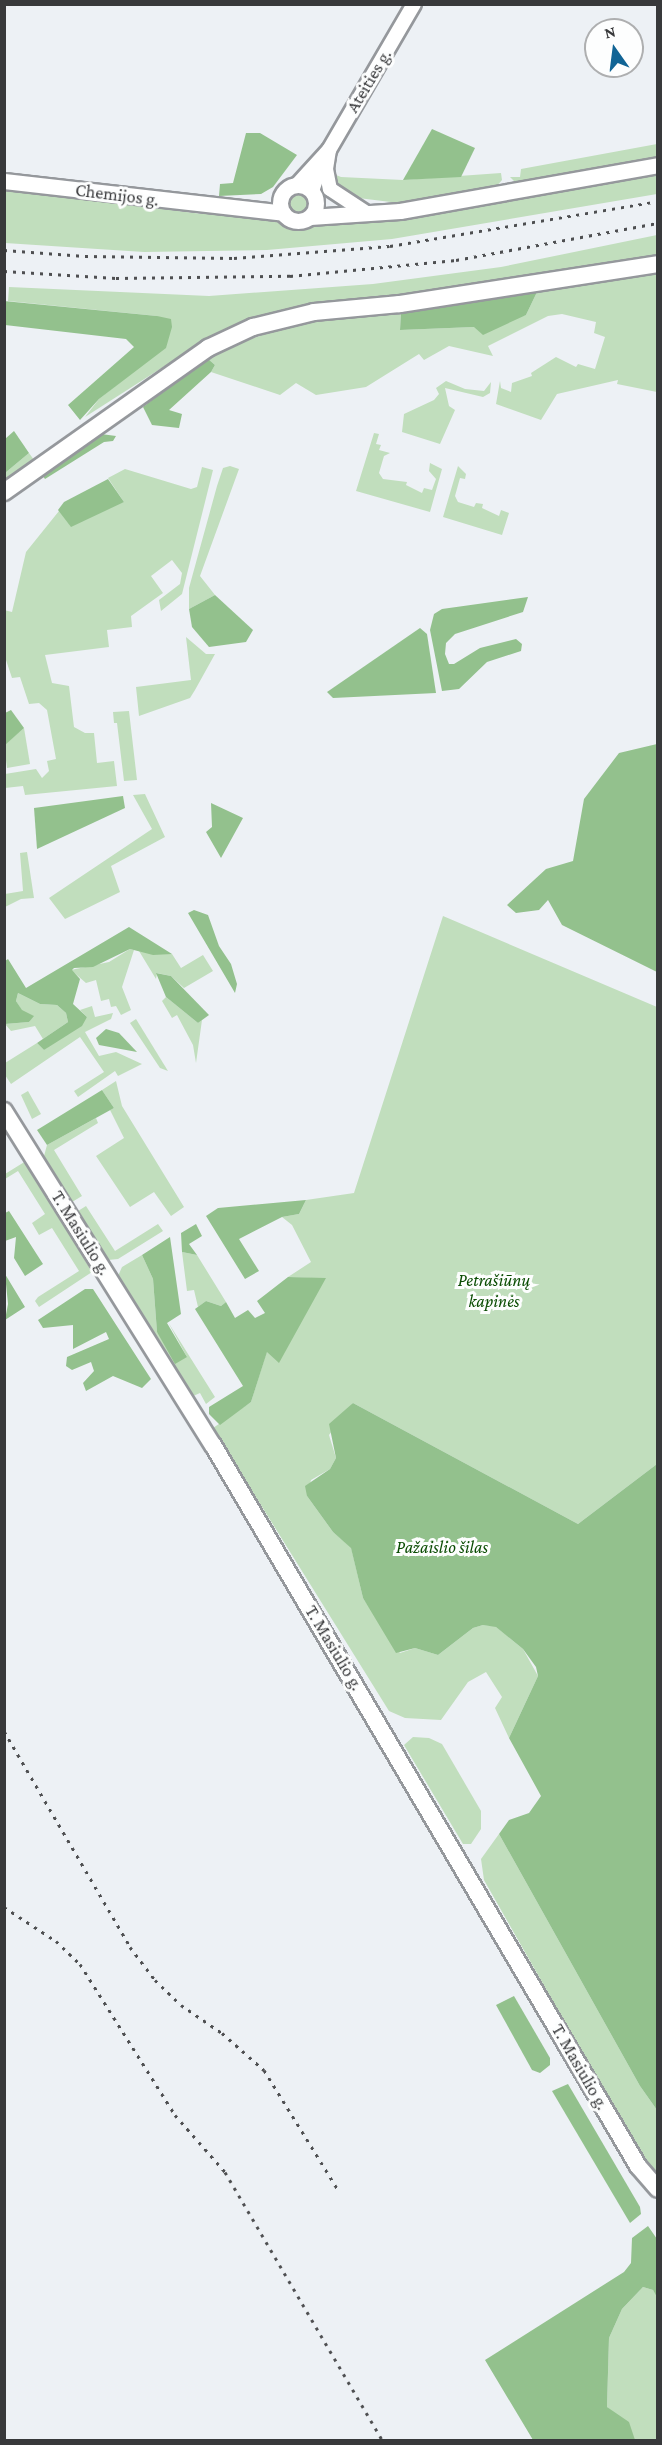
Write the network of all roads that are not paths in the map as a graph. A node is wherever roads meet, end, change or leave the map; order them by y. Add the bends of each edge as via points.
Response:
1 (414, 4) edge
2 (326, 154) junction
3 (657, 165) edge
4 (4, 182) edge
5 (297, 185) junction
6 (282, 195) junction
7 (314, 195) junction
8 (231, 206) junction
9 (358, 212) junction
10 (283, 213) junction
11 (310, 217) junction
12 (657, 264) edge
13 (4, 492) edge
14 (4, 1111) edge
15 (657, 2189) edge

1 - 2 street, Ateities g.
2 - 5 street, Ateities g.
2 - 7 street, Ateities g.
2 - 9 street via 330,189
3 - 9 main road via 453,203
4 - 8 main road, Chemijos g.
5 - 6 main road
5 - 7 main road
6 - 8 main road, Chemijos g.
6 - 10 main road
7 - 9 main road
7 - 11 main road
8 - 10 main road, Chemijos g.
9 - 11 main road
10 - 11 main road via 295,221
12 - 13 main road via 276,320 208,348
14 - 15 main road, T. Masiulio g. via 213,1445 638,2166

